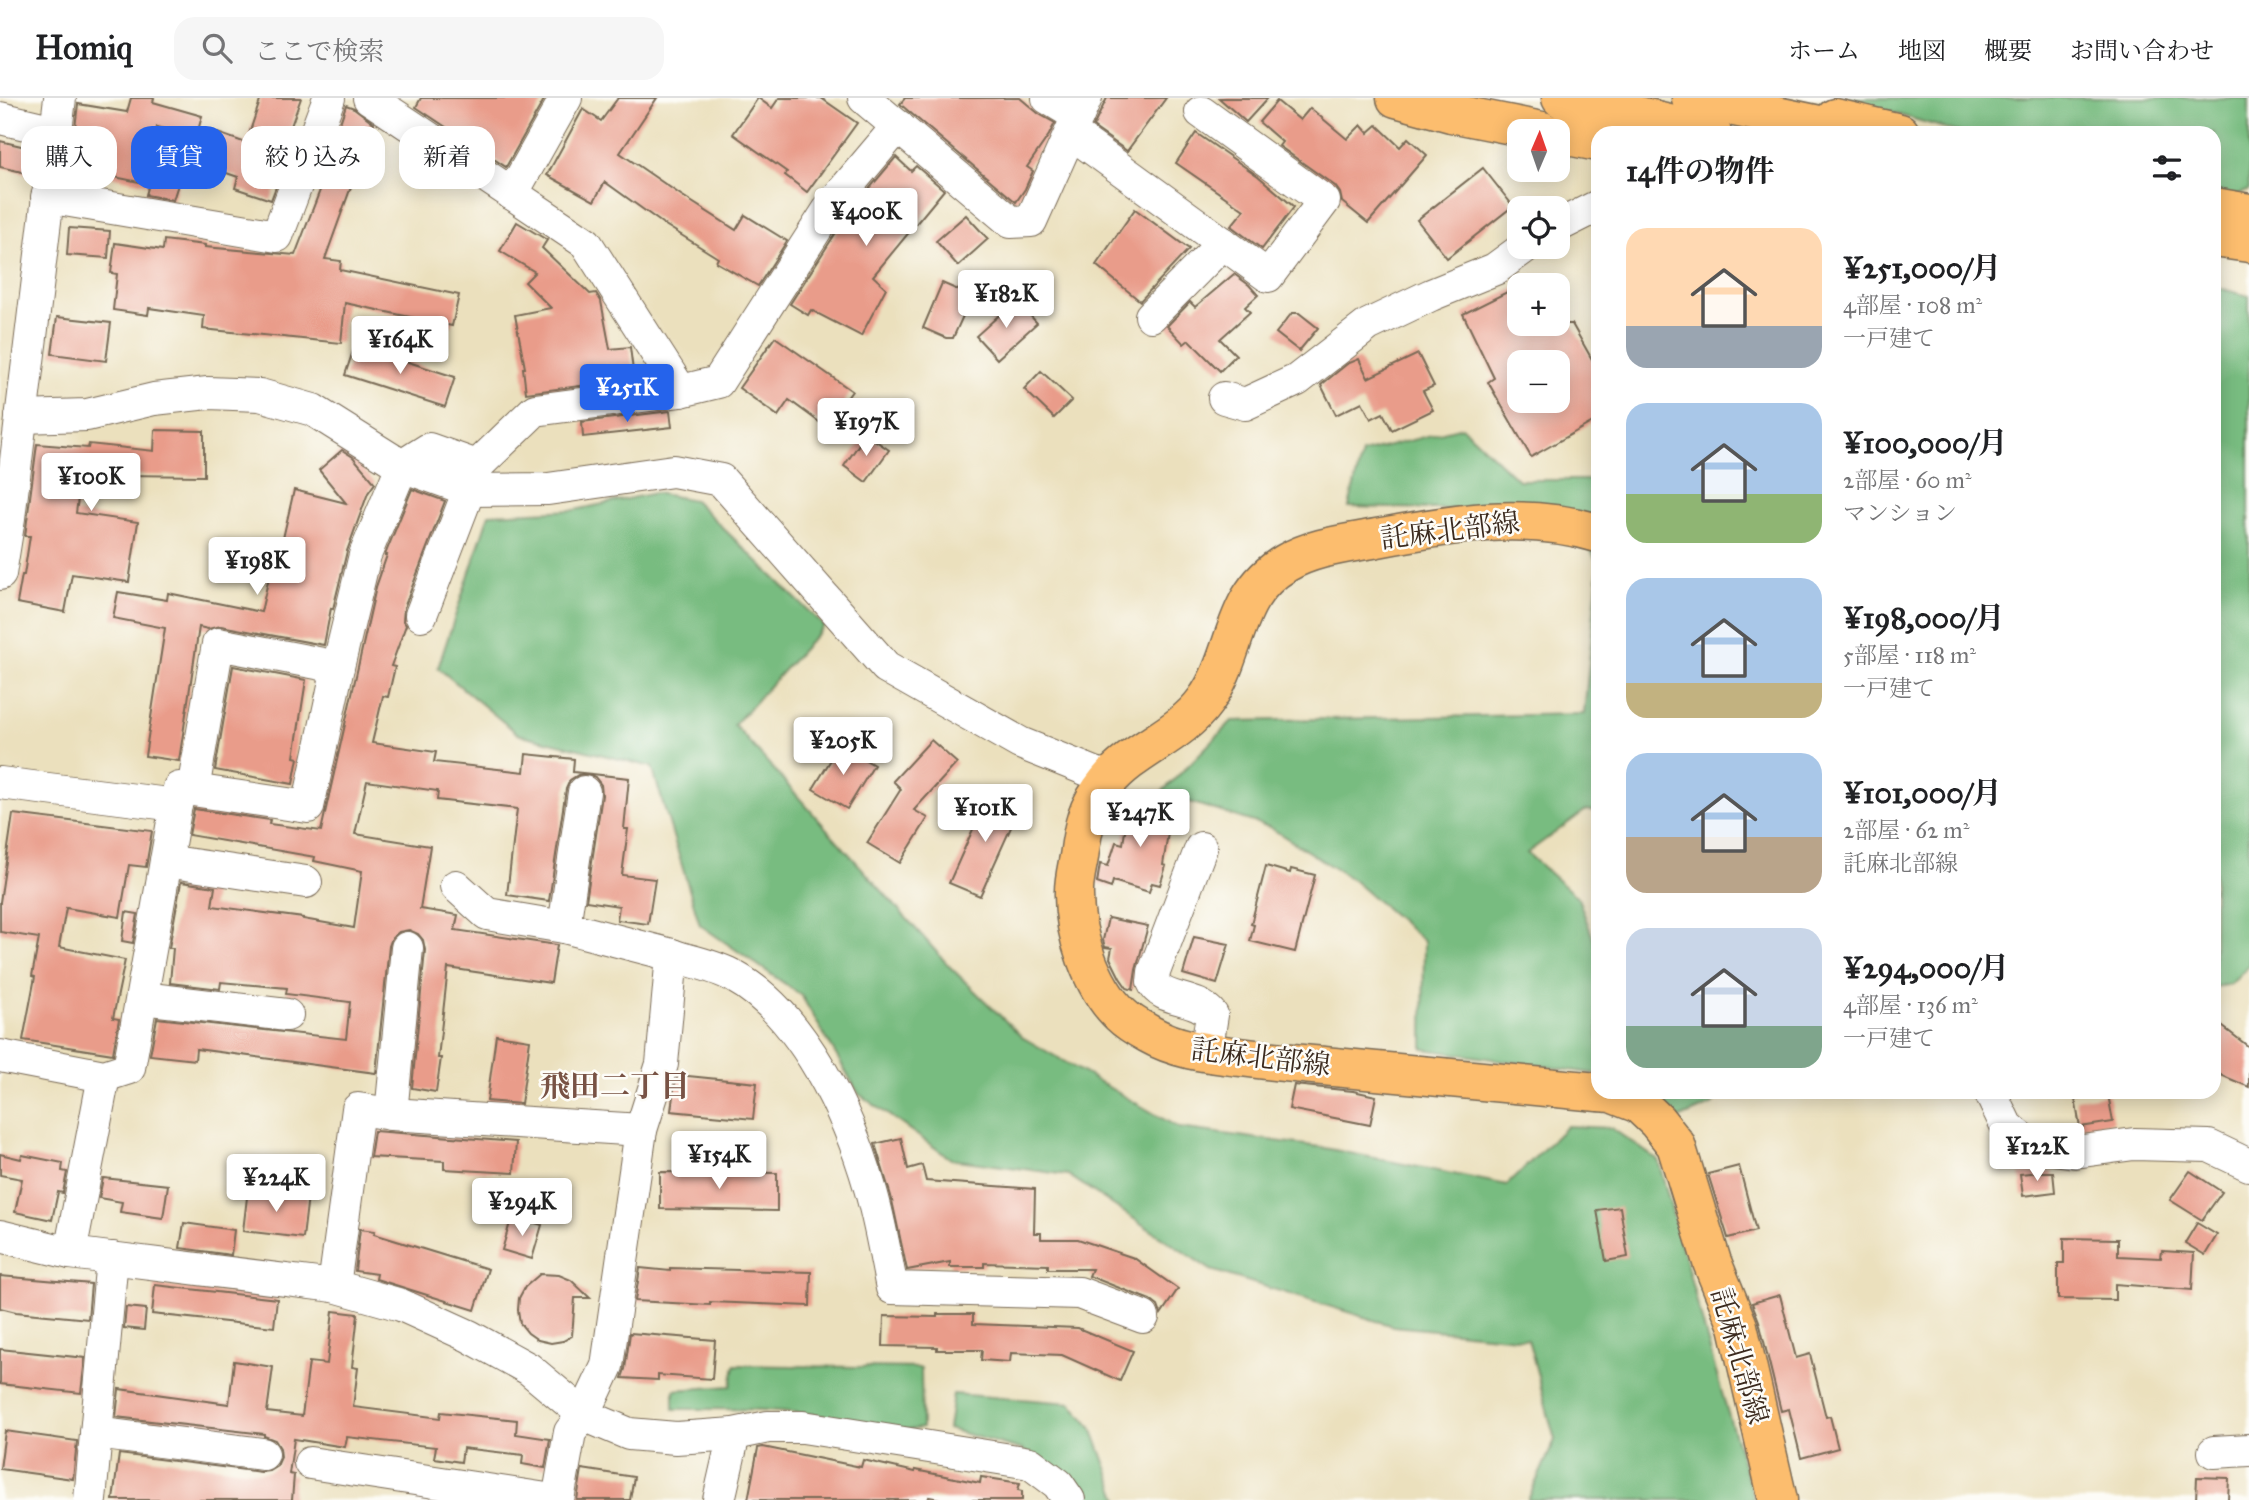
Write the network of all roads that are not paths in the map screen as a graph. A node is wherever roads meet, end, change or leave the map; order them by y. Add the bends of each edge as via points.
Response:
1 (60, 98) edge
2 (329, 98) edge
3 (369, 98) edge
4 (566, 98) edge
5 (1048, 98) edge
6 (1396, 98) edge
7 (1561, 98) edge
8 (1691, 98) edge
9 (1762, 98) edge
10 (883, 109) edge
11 (1201, 112) dead end
12 (1079, 116) edge
13 (0, 118) edge
14 (1507, 124) edge
15 (34, 126) edge
16 (56, 126) edge
17 (1682, 126) edge
18 (1825, 126) edge
19 (1872, 126) edge
20 (1570, 136) edge
21 (1591, 141) edge
22 (48, 189) edge
23 (512, 194) junction
24 (47, 197) junction
25 (2221, 208) edge
26 (1591, 210) edge
27 (2249, 213) edge
28 (1570, 220) edge
29 (2221, 239) edge
30 (1223, 243) junction
31 (2249, 243) edge
32 (1509, 259) edge
33 (1151, 316) dead end
34 (681, 391) junction
35 (1224, 398) dead end
36 (21, 417) junction
37 (402, 466) junction
38 (469, 490) junction
39 (4, 518) edge
40 (1588, 534) edge
41 (0, 574) edge
42 (421, 615) dead end
43 (338, 667) junction
44 (1110, 779) junction
45 (0, 783) edge
46 (584, 792) dead end
47 (185, 797) junction
48 (1201, 848) dead end
49 (166, 861) junction
50 (306, 882) dead end
51 (456, 886) dead end
52 (564, 927) junction
53 (407, 948) dead end
54 (672, 955) junction
55 (142, 998) junction
56 (287, 1015) dead end
57 (1206, 1053) junction
58 (0, 1056) edge
59 (104, 1076) junction
60 (1591, 1091) edge
61 (1626, 1099) edge
62 (1994, 1099) edge
63 (391, 1114) junction
64 (641, 1130) junction
65 (2249, 1166) edge
66 (0, 1236) edge
67 (70, 1252) junction
68 (112, 1258) junction
69 (334, 1286) junction
70 (1143, 1317) dead end
71 (584, 1415) junction
72 (96, 1433) junction
73 (734, 1434) junction
74 (2249, 1450) edge
75 (2214, 1452) dead end
76 (263, 1454) dead end
77 (310, 1464) dead end
78 (1057, 1495) edge
79 (90, 1500) edge
80 (552, 1500) edge
81 (558, 1500) edge
82 (719, 1500) edge
83 (1778, 1500) edge

1 - 16 street
2 - 24 street via 277,236
3 - 23 street
4 - 23 street
5 - 12 street
6 - 14 main road
7 - 17 main road
8 - 18 main road
9 - 19 main road
10 - 12 street via 1011,222 1031,221
10 - 34 street via 833,203 718,382
11 - 30 street via 1324,201 1268,276
12 - 30 street
13 - 15 street
20 - 21 main road
22 - 24 street
23 - 34 street via 586,243
24 - 36 street
25 - 27 main road
26 - 28 street
29 - 31 main road
30 - 33 street
32 - 35 street via 1368,325 1297,380 1245,404
34 - 37 street via 536,411 477,466 429,449
36 - 37 street via 87,415 154,399 208,393 260,396 313,410
36 - 39 street
37 - 38 street
37 - 43 street via 365,555
38 - 42 street
38 - 44 street via 548,489 673,471 721,480 886,667 1020,743
39 - 41 street
40 - 44 main road, 託麻北部線 via 1542,520 1446,525 1318,549 1286,563 1247,601 1224,667 1189,720
43 - 47 street via 308,807
43 - 47 street via 218,644
44 - 57 main road, 託麻北部線 via 1084,823 1074,891 1083,954 1120,1014 1171,1044
45 - 47 street
46 - 52 street
47 - 49 street
48 - 57 street via 1153,982 1160,992 1205,1006 1212,1015
49 - 50 street
49 - 55 street
51 - 52 street via 487,914
52 - 54 street
53 - 63 street
54 - 64 street via 662,1064
54 - 70 street via 733,975 776,1008 806,1045 844,1118 870,1188 892,1288 1079,1293
55 - 56 street
55 - 59 street via 129,1068
57 - 60 main road, 託麻北部線
58 - 59 street
59 - 67 street
61 - 83 main road, 託麻北部線 via 1639,1104 1676,1145 1712,1262 1738,1326
62 - 65 street via 2007,1125 2031,1146 2075,1152 2134,1144 2209,1146
63 - 64 street
63 - 69 street via 358,1109
64 - 71 street via 607,1366
66 - 67 street
67 - 68 street
68 - 69 street
68 - 72 street
69 - 71 street via 401,1305 469,1336 529,1369
71 - 73 street via 629,1434 676,1438
71 - 81 street via 570,1432
72 - 76 street
72 - 79 street
73 - 78 street via 768,1427 803,1427 1030,1463
73 - 82 street
74 - 75 street
77 - 80 street

